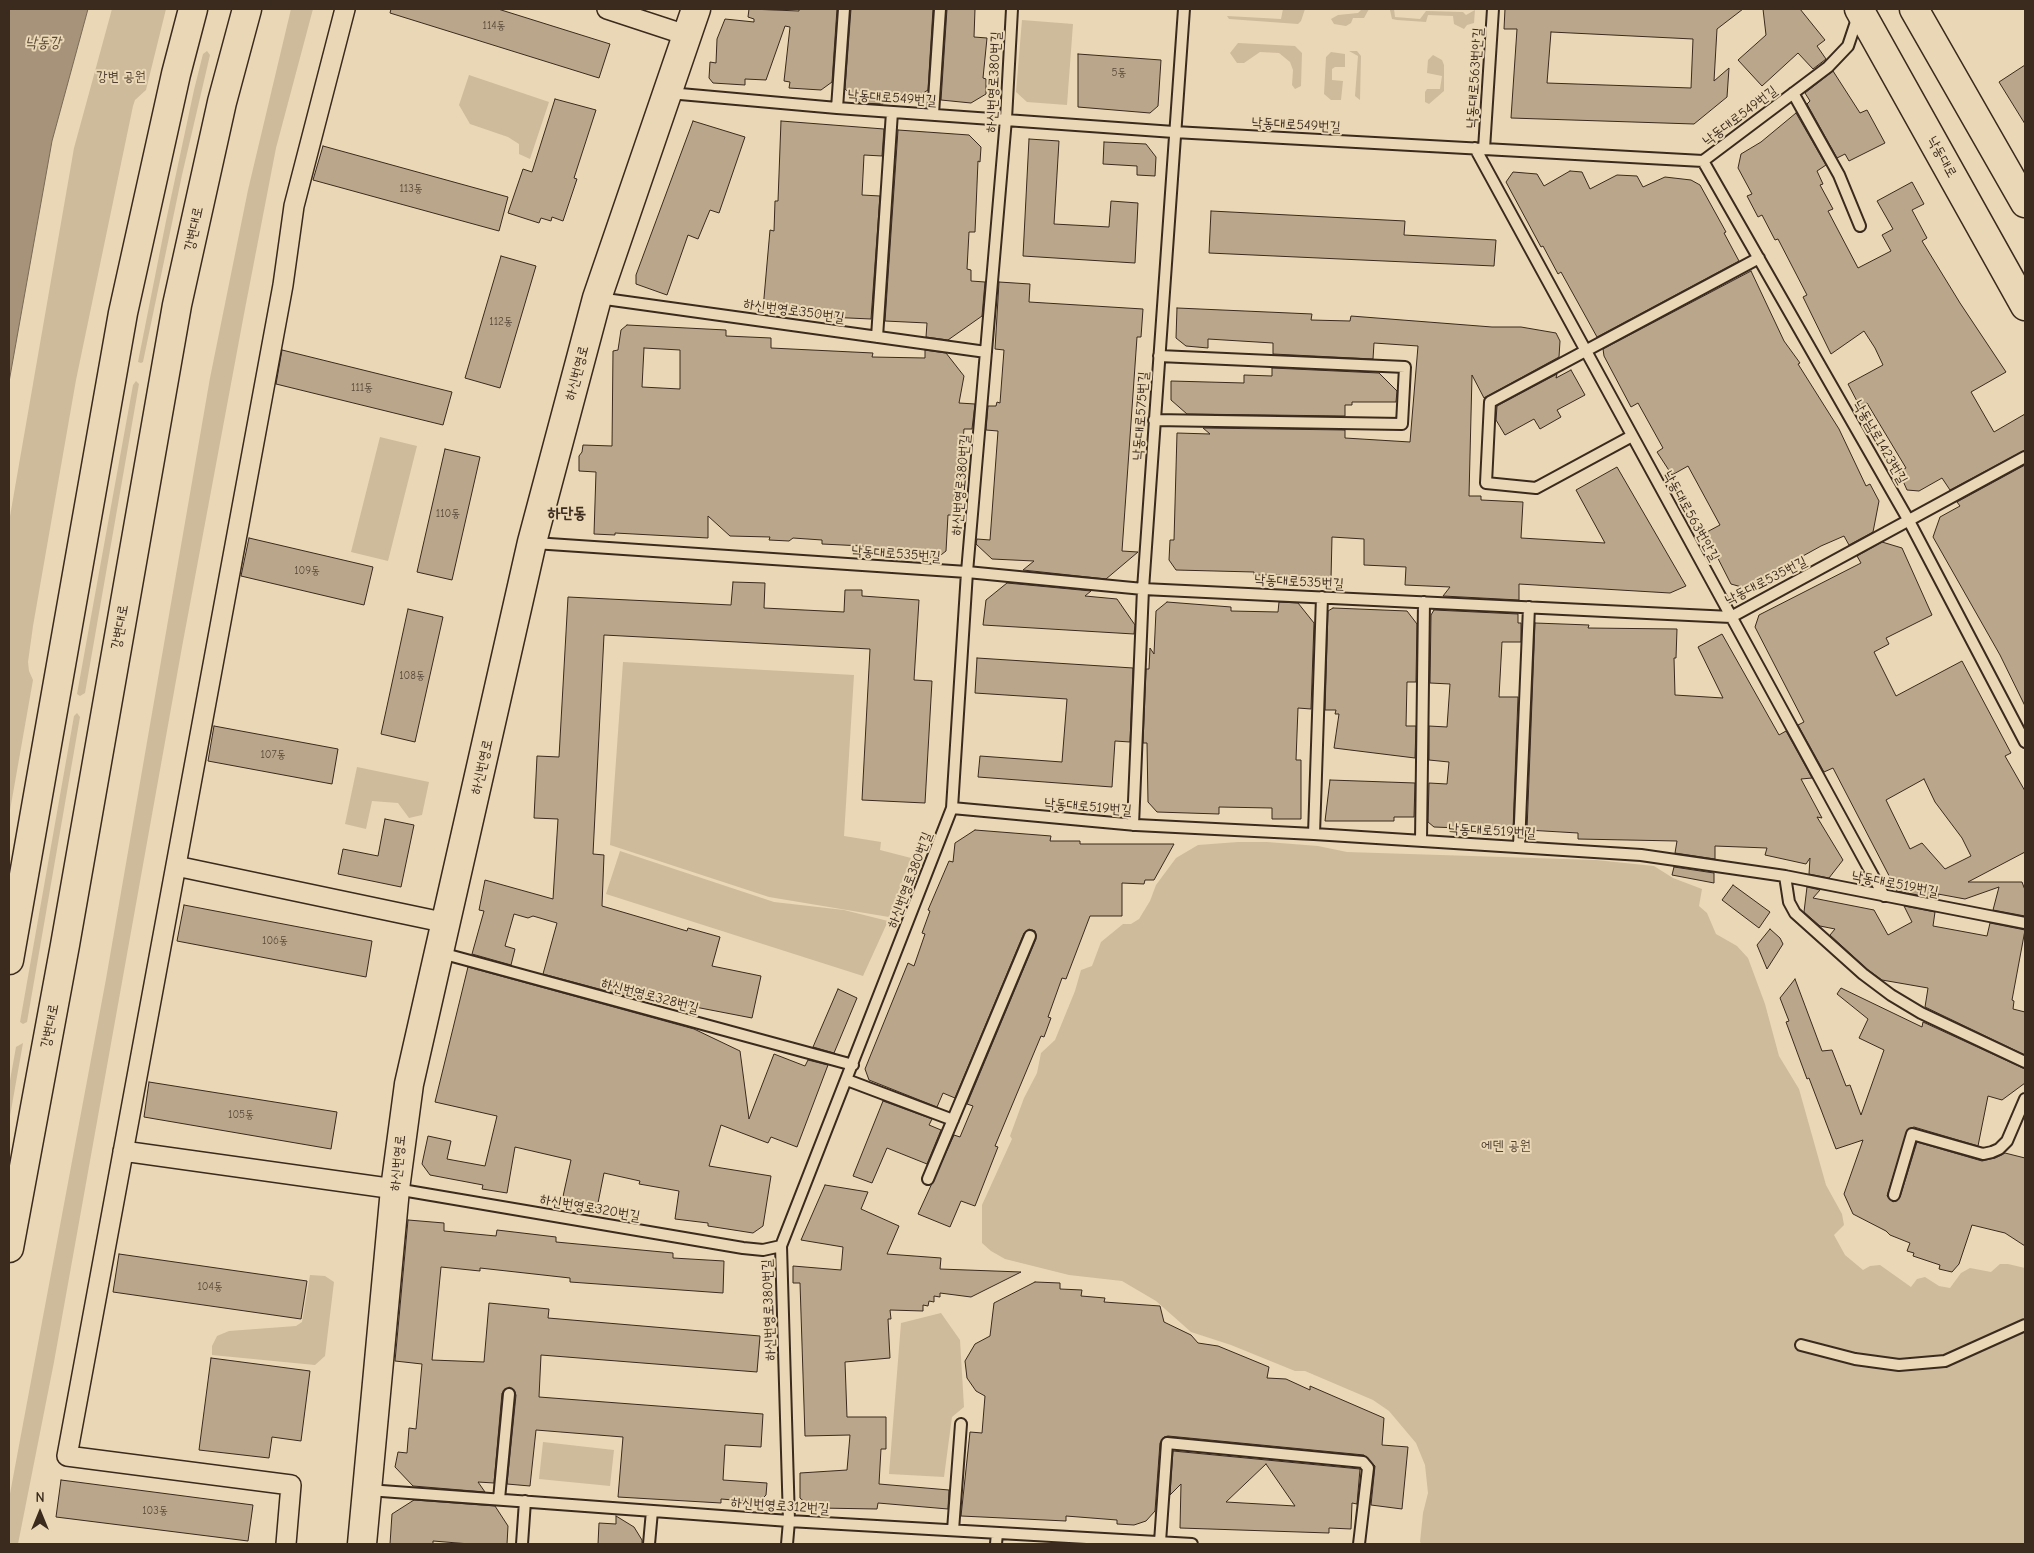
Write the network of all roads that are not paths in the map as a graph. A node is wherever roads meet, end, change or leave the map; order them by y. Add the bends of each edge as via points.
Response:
1 (193, 9) edge
2 (247, 9) edge
3 (345, 9) edge
4 (607, 9) edge
5 (696, 9) edge
6 (844, 9) edge
7 (940, 9) edge
8 (1012, 9) edge
9 (1184, 9) edge
10 (1493, 9) edge
11 (1861, 9) edge
12 (1914, 9) edge
13 (686, 34) junction
14 (665, 92) junction
15 (1793, 92) junction
16 (837, 108) junction
17 (892, 112) junction
18 (932, 114) junction
19 (1006, 119) junction
20 (1174, 132) junction
21 (1480, 149) junction
22 (1703, 161) junction
23 (2025, 203) edge
24 (1860, 226) dead end
25 (1759, 258) junction
26 (597, 298) junction
27 (2025, 306) edge
28 (877, 337) junction
29 (1585, 351) junction
30 (986, 352) junction
31 (1159, 356) junction
32 (1154, 420) junction
33 (1632, 436) junction
34 (2025, 457) edge
35 (1909, 521) junction
36 (532, 542) junction
37 (967, 572) junction
38 (1143, 589) junction
39 (1322, 597) junction
40 (1424, 602) junction
41 (1529, 607) junction
42 (1731, 617) junction
43 (2025, 742) edge
44 (952, 808) junction
45 (1133, 825) junction
46 (1314, 834) junction
47 (1420, 840) junction
48 (1519, 846) junction
49 (176, 866) junction
50 (1785, 876) junction
51 (1884, 896) junction
52 (446, 923) junction
53 (2025, 923) edge
54 (1030, 936) dead end
55 (440, 953) junction
56 (9, 960) edge
57 (2025, 1062) edge
58 (853, 1066) junction
59 (847, 1080) junction
60 (2025, 1100) edge
61 (953, 1120) junction
62 (123, 1151) junction
63 (928, 1179) dead end
64 (394, 1188) junction
65 (1894, 1195) dead end
66 (781, 1246) junction
67 (9, 1248) edge
68 (2025, 1325) edge
69 (1801, 1345) dead end
70 (509, 1394) dead end
71 (961, 1424) dead end
72 (367, 1490) junction
73 (499, 1499) junction
74 (526, 1502) junction
75 (652, 1511) junction
76 (789, 1521) junction
77 (953, 1530) junction
78 (997, 1533) junction
79 (1099, 1542) edge
80 (1160, 1542) junction
81 (286, 1544) edge
82 (362, 1544) edge
83 (522, 1544) edge
84 (649, 1544) edge
85 (788, 1544) edge
86 (996, 1544) edge
87 (1192, 1544) edge
88 (1359, 1544) edge

1 - 56 main road via 123,313
2 - 67 main road, 강변대로 via 222,102 177,305
3 - 49 street via 294,206 283,284
4 - 13 street
5 - 13 main road, 하신번영로
6 - 16 lane
7 - 18 lane
8 - 19 lane, 하신번영로380번길
9 - 20 lane, 낙동대로575번길
10 - 21 lane, 낙동대로563번안길
11 - 15 lane, 낙동대로549번길 via 1848,46 1828,66
11 - 27 main road, 낙동대로
12 - 23 main road
13 - 14 main road, 하신번영로
14 - 16 lane, 낙동대로549번길
14 - 26 main road, 하신번영로
15 - 22 lane, 낙동대로549번길
15 - 24 lane via 1839,175
16 - 17 lane, 낙동대로549번길
17 - 18 lane, 낙동대로549번길
17 - 28 lane
18 - 19 lane, 낙동대로549번길
19 - 20 lane, 낙동대로549번길
19 - 30 lane, 하신번영로380번길
20 - 21 lane, 낙동대로549번길
20 - 31 lane, 낙동대로575번길
21 - 22 lane, 낙동대로549번길
21 - 29 lane, 낙동대로563번안길
22 - 25 lane, 낙동남로1423번길
25 - 29 lane
25 - 35 lane, 낙동남로1423번길
26 - 28 lane, 하신번영로350번길
26 - 36 main road, 하신번영로
28 - 30 lane, 하신번영로350번길
29 - 33 lane, 낙동대로563번안길
29 - 33 lane via 1490,402 1486,483 1536,488
30 - 37 lane, 하신번영로380번길
31 - 32 lane, 낙동대로575번길
31 - 32 lane via 1405,367 1402,424
32 - 38 lane, 낙동대로575번길
33 - 42 lane, 낙동대로563번안길
34 - 35 lane, 낙동대로535번길
35 - 42 lane, 낙동대로535번길
35 - 43 lane, 낙동남로1423번길
36 - 37 lane, 낙동대로535번길
36 - 52 main road, 하신번영로
37 - 38 lane, 낙동대로535번길
37 - 44 lane, 하신번영로380번길
38 - 39 lane, 낙동대로535번길
38 - 45 lane, 낙동대로575번길
39 - 40 lane, 낙동대로535번길
39 - 46 lane
40 - 41 lane, 낙동대로535번길
40 - 47 lane
41 - 42 lane, 낙동대로535번길
41 - 48 lane
42 - 51 lane, 낙동대로563번안길
44 - 45 lane, 낙동대로519번길
44 - 58 lane, 하신번영로380번길
45 - 46 lane, 낙동대로519번길
46 - 47 lane, 낙동대로519번길
47 - 48 lane, 낙동대로519번길
48 - 50 lane, 낙동대로519번길 via 1642,855
49 - 52 street
49 - 62 street
50 - 51 lane, 낙동대로519번길
50 - 57 lane via 1789,902 1796,913 1863,974 1920,1012
51 - 53 lane, 낙동대로519번길
52 - 55 main road, 하신번영로
54 - 61 lane
55 - 58 lane, 하신번영로328번길
55 - 64 main road, 하신번영로 via 408,1084
58 - 59 lane, 하신번영로380번길
59 - 61 lane
59 - 66 lane, 하신번영로380번길
60 - 65 lane via 2007,1141 1992,1152 1983,1154 1912,1134
61 - 63 lane
62 - 64 street
62 - 81 street via 67,1456 291,1485
64 - 66 lane, 하신번영로320번길 via 744,1248 763,1250
64 - 72 main road, 하신번영로
66 - 76 lane, 하신번영로380번길
68 - 69 lane via 1945,1361 1899,1365 1855,1359
70 - 73 lane
71 - 77 lane
72 - 73 lane, 하신번영로312번길
72 - 82 main road, 하신번영로
73 - 74 lane, 하신번영로312번길
74 - 75 lane, 하신번영로312번길
74 - 83 lane
75 - 76 lane, 하신번영로312번길
75 - 84 lane
76 - 77 lane, 하신번영로312번길
76 - 85 lane, 하신번영로380번길
77 - 78 lane, 하신번영로312번길
78 - 79 lane, 하신번영로312번길
78 - 86 lane
79 - 80 lane, 하신번영로312번길
80 - 87 lane, 하신번영로312번길
80 - 88 lane via 1167,1443 1363,1462 1368,1468

